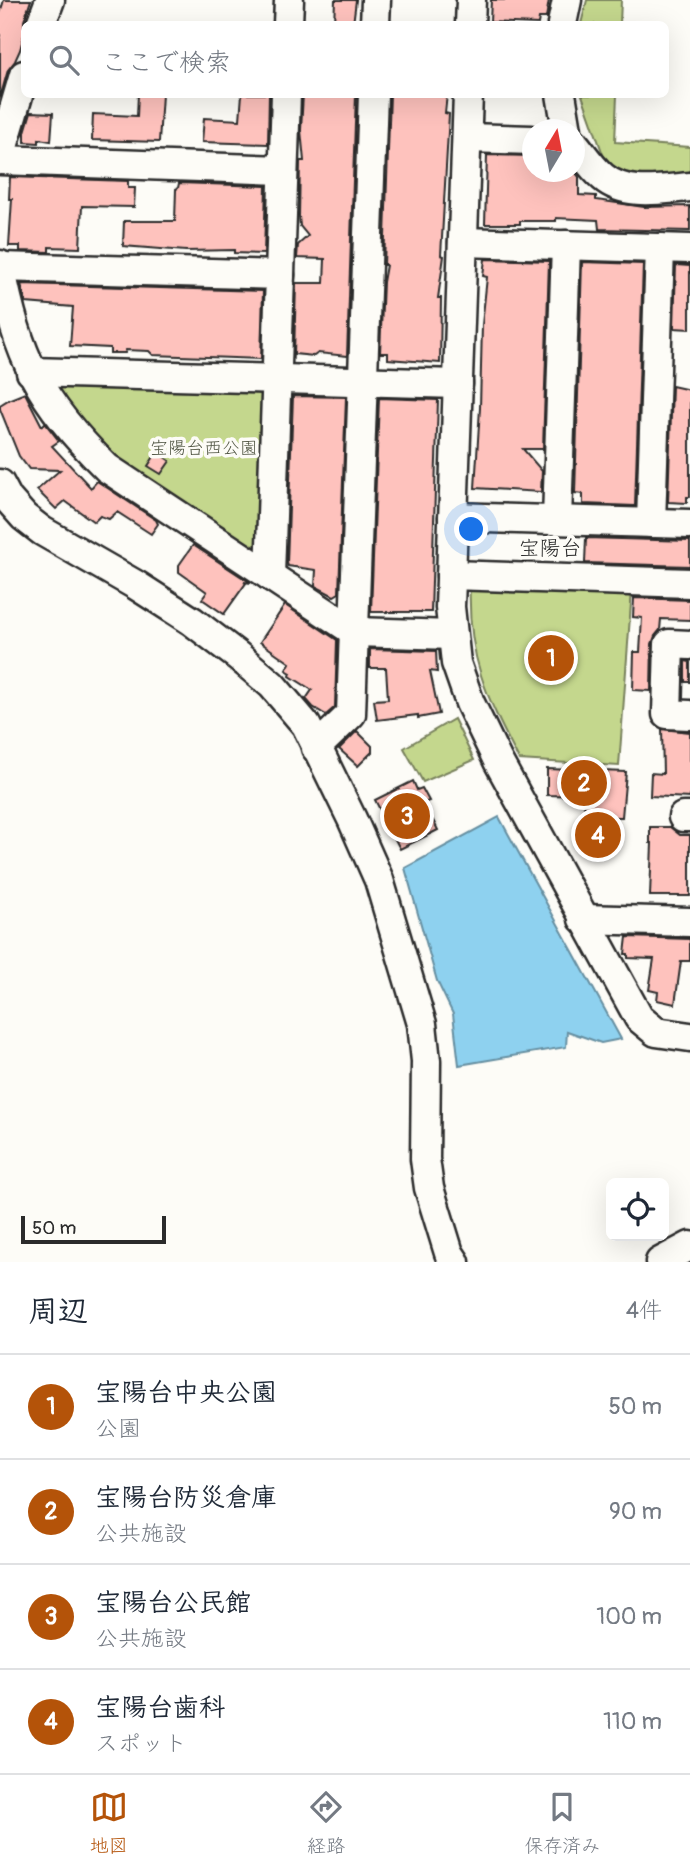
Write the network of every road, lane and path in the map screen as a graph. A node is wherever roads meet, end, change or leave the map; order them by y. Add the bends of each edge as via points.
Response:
1 (50, 0) edge
2 (289, 0) edge
3 (376, 0) edge
4 (471, 0) edge
5 (566, 0) edge
6 (42, 21) edge
7 (288, 21) edge
8 (375, 21) edge
9 (470, 21) edge
10 (562, 21) edge
11 (21, 86) edge
12 (286, 98) edge
13 (373, 98) edge
14 (468, 98) edge
15 (562, 98) edge
16 (565, 119) edge
17 (467, 138) junction
18 (522, 140) edge
19 (585, 156) edge
20 (0, 159) edge
21 (284, 170) junction
22 (690, 187) edge
23 (463, 242) junction
24 (566, 245) junction
25 (660, 248) junction
26 (690, 249) edge
27 (0, 266) edge
28 (280, 275) junction
29 (31, 372) junction
30 (276, 379) junction
31 (363, 381) junction
32 (458, 384) junction
33 (0, 484) edge
34 (453, 517) junction
35 (556, 520) junction
36 (651, 523) junction
37 (690, 524) edge
38 (451, 575) junction
39 (270, 576) junction
40 (690, 583) edge
41 (355, 632) junction
42 (452, 635) junction
43 (690, 645) edge
44 (690, 715) edge
45 (316, 748) junction
46 (583, 919) junction
47 (690, 922) edge
48 (690, 1037) edge
49 (690, 1246) edge
50 (455, 1262) edge
51 (660, 1262) edge

1 - 6 street
2 - 7 street
3 - 8 street
4 - 9 street
5 - 10 street
11 - 20 street
12 - 21 street
13 - 31 street
14 - 17 street
15 - 16 street
17 - 18 street
17 - 23 street
19 - 22 street via 614,186 638,190
20 - 21 street
21 - 28 street
23 - 24 street
23 - 32 street
24 - 25 street
24 - 35 street
25 - 26 street
25 - 36 street
27 - 28 street
27 - 29 street via 14,327
28 - 30 street
29 - 30 street
29 - 39 street via 75,436 107,468
30 - 31 street
30 - 39 street
31 - 32 street
31 - 41 street
32 - 34 street
33 - 45 street via 24,517 42,531 170,607 255,670 296,711
34 - 35 street
34 - 38 street
35 - 36 street
36 - 37 street
38 - 40 street
38 - 42 street
39 - 41 street
41 - 42 street
41 - 45 street via 351,714
42 - 46 street via 470,703
43 - 44 street via 669,644 667,714
45 - 50 street via 379,880 422,1024 425,1159
46 - 47 street
46 - 48 street via 639,1018 656,1032
49 - 51 street

